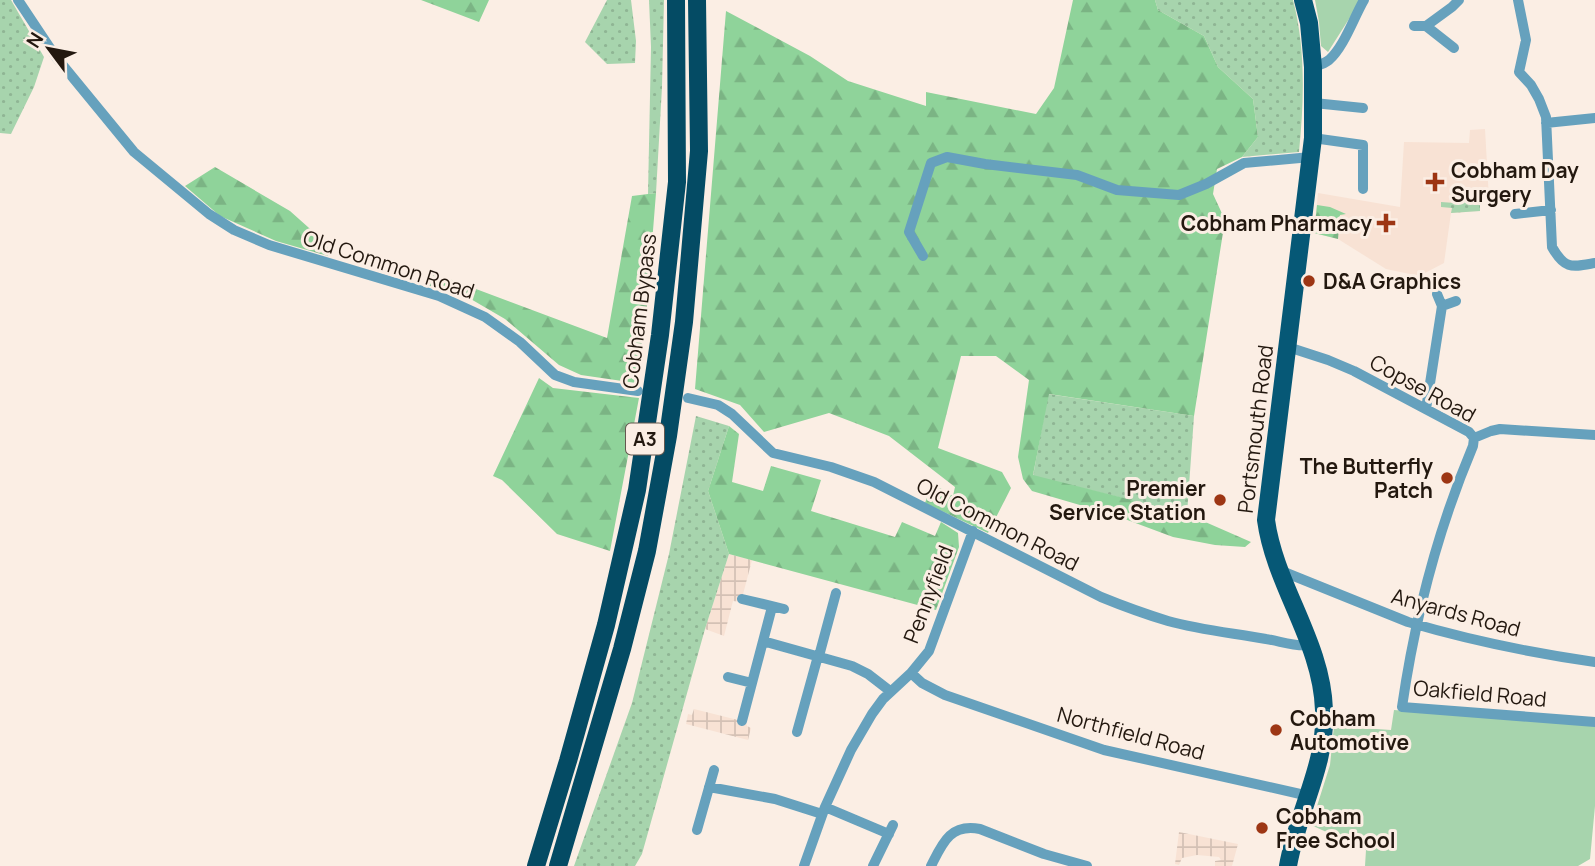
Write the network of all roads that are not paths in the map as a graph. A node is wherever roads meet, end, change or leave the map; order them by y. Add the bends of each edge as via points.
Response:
1 (18, 0) edge
2 (676, 0) edge
3 (697, 0) edge
4 (1303, 0) edge
5 (1364, 0) edge
6 (1459, 0) edge
7 (1518, 0) edge
8 (1414, 26) dead end
9 (1426, 26) junction
10 (1454, 48) dead end
11 (1313, 67) junction
12 (1314, 103) junction
13 (1363, 108) dead end
14 (1595, 118) edge
15 (1546, 123) junction
16 (1313, 138) junction
17 (1311, 157) junction
18 (1363, 189) dead end
19 (1551, 210) junction
20 (1516, 214) dead end
21 (923, 256) dead end
22 (1595, 263) edge
23 (1437, 294) dead end
24 (1456, 301) dead end
25 (1442, 306) junction
26 (1288, 347) junction
27 (638, 391) dead end
28 (688, 398) dead end
29 (1426, 409) junction
30 (1595, 435) edge
31 (1474, 438) junction
32 (973, 531) junction
33 (1279, 570) junction
34 (1311, 583) junction
35 (836, 593) dead end
36 (1290, 596) junction
37 (741, 598) dead end
38 (816, 616) dead end
39 (829, 620) junction
40 (1416, 625) junction
41 (764, 641) junction
42 (1309, 645) junction
43 (818, 656) junction
44 (1595, 662) edge
45 (911, 673) junction
46 (728, 677) dead end
47 (752, 683) junction
48 (890, 691) junction
49 (742, 721) dead end
50 (1595, 722) edge
51 (797, 732) dead end
52 (713, 770) dead end
53 (709, 787) junction
54 (1309, 796) junction
55 (824, 810) junction
56 (697, 830) dead end
57 (536, 866) edge
58 (558, 866) edge
59 (804, 866) edge
60 (873, 866) edge
61 (931, 866) edge
62 (1087, 866) edge
63 (1288, 866) edge

1 - 27 street, Old Common Road via 56,57 134,152 234,230 269,245 439,296 485,317 555,374 574,382
2 - 57 highway, Cobham Bypass / A3 via 677,182 637,491 606,625
3 - 58 highway, Cobham Bypass / A3 via 699,151 684,322 668,436 647,551 622,649
4 - 11 main road, Portsmouth Road
5 - 11 street via 1331,58
6 - 9 street
7 - 15 street via 1526,40 1519,72 1539,99
8 - 9 street
9 - 10 street
11 - 12 main road, Portsmouth Road
12 - 13 street
12 - 16 main road, Portsmouth Road
14 - 15 street
15 - 19 street
16 - 17 main road, Portsmouth Road
16 - 18 street via 1363,145
17 - 21 street via 1244,163 1180,194 1116,190 1077,175 947,157 931,163 909,232
17 - 26 main road, Portsmouth Road
19 - 20 street
19 - 22 street via 1552,247 1560,261 1571,267
23 - 25 street
24 - 25 street
25 - 29 street
26 - 29 street, Copse Road via 1354,371
26 - 33 main road, Portsmouth Road via 1266,511
28 - 32 street, Old Common Road via 726,409 773,453 874,482
29 - 31 street, Copse Road
30 - 31 street via 1500,429
31 - 40 street, Copse Road via 1441,532
32 - 42 street, Old Common Road via 1137,611 1205,629
32 - 45 street, Pennyfield via 933,642
33 - 34 street, Anyards Road
33 - 36 main road, Portsmouth Road
34 - 36 street
34 - 40 street, Anyards Road
35 - 39 street
36 - 42 main road, Portsmouth Road
37 - 41 street via 778,608
38 - 39 street
39 - 43 street
40 - 44 street, Anyards Road
40 - 50 street, Oakfield Road via 1402,707
41 - 43 street
41 - 47 street
42 - 54 main road, Portsmouth Road via 1325,712 1322,751
43 - 48 street via 860,669
43 - 51 street
45 - 48 street, Pennyfield
45 - 54 street, Northfield Road via 945,695 1104,750
46 - 47 street
47 - 49 street
48 - 55 street, Pennyfield via 864,727
52 - 53 street
53 - 55 street
53 - 56 street
54 - 63 main road, Portsmouth Road
55 - 59 street, Pennyfield
55 - 60 street via 891,829
61 - 62 street via 947,838 970,827

